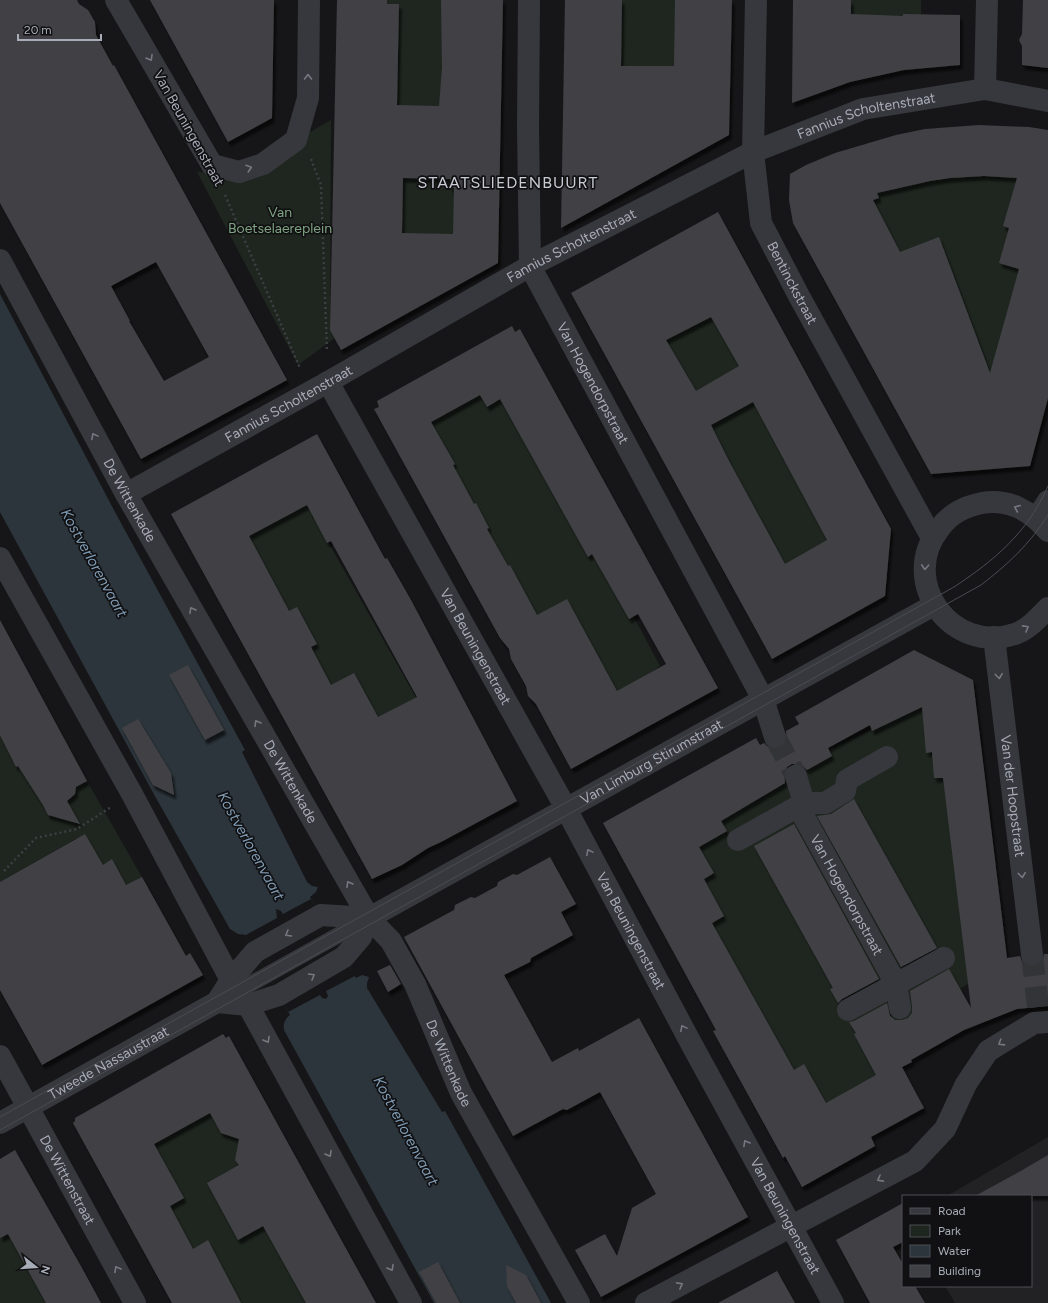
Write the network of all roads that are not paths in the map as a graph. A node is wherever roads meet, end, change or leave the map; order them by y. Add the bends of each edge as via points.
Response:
1 (116, 0) edge
2 (309, 0) edge
3 (529, 0) edge
4 (756, 0) edge
5 (986, 0) edge
6 (985, 90) junction
7 (1048, 101) edge
8 (753, 152) junction
9 (0, 260) edge
10 (530, 266) junction
11 (328, 382) junction
12 (126, 494) junction
13 (1044, 516) edge
14 (932, 538) junction
15 (0, 558) edge
16 (934, 604) junction
17 (1048, 608) edge
18 (994, 637) junction
19 (763, 699) junction
20 (775, 737) tunnel mouth
21 (887, 757) dead end
22 (796, 776) tunnel mouth
23 (804, 803) junction
24 (565, 808) junction
25 (738, 840) dead end
26 (369, 918) junction
27 (1032, 954) tunnel mouth
28 (944, 958) dead end
29 (896, 984) junction
30 (239, 992) junction
31 (900, 1008) dead end
32 (848, 1010) dead end
33 (1040, 1017) edge
34 (0, 1056) edge
35 (29, 1107) junction
36 (0, 1123) edge
37 (791, 1226) junction
38 (135, 1303) edge
39 (411, 1303) edge
40 (579, 1303) edge
41 (646, 1303) edge
42 (833, 1303) edge

1 -> 2 street, Van Beuningenstraat via 212,165 239,172 263,164 296,140 308,98
3 - 10 street, Van Hogendorpstraat
4 - 8 street, Bentinckstraat
5 - 6 street
6 - 7 street, Fannius Scholtenstraat
6 - 8 street, Fannius Scholtenstraat via 863,109
8 - 10 street, Fannius Scholtenstraat
8 - 14 street, Bentinckstraat via 761,223
12 -> 9 street, De Wittenkade
10 - 11 street, Fannius Scholtenstraat
10 - 19 street, Van Hogendorpstraat
11 - 12 street, Fannius Scholtenstraat
11 - 24 street, Van Beuningenstraat
26 -> 12 street, De Wittenkade
13 -> 14 street via 1015,506 991,502 968,506 947,519
14 -> 16 street via 926,554 924,572
15 - 30 street
16 - 18 street via 949,622 963,631 978,636
16 - 19 street, Van Limburg Stirumstraat
18 -> 17 street via 1015,633 1034,623
18 -> 27 street, Van der Hoopstraat
19 - 20 street, Van Hogendorpstraat
19 - 24 street, Van Limburg Stirumstraat
21 - 23 street via 847,780 845,791 825,803
22 - 23 street, Van Hogendorpstraat
23 - 25 street
23 - 29 street, Van Hogendorpstraat via 804,818
24 - 26 street, Van Limburg Stirumstraat
37 -> 24 street, Van Beuningenstraat
26 - 30 lane, Van Limburg Stirumstraat
30 -> 26 street, Tweede Nassaustraat via 279,995 344,957 361,937
26 -> 30 street via 321,915 255,952
26 - 40 street, De Wittenkade via 391,941 415,984 461,1093
28 - 29 street
29 - 31 street, Van Hogendorpstraat
29 - 32 street
30 - 35 street, Tweede Nassaustraat
30 -> 39 street
33 -> 37 street via 988,1051 966,1084 945,1129 915,1161
34 - 35 street, De Wittenstraat
35 - 36 street, Tweede Nassaustraat
38 -> 35 street, De Wittenstraat
41 -> 37 street
37 - 42 street, Van Beuningenstraat

